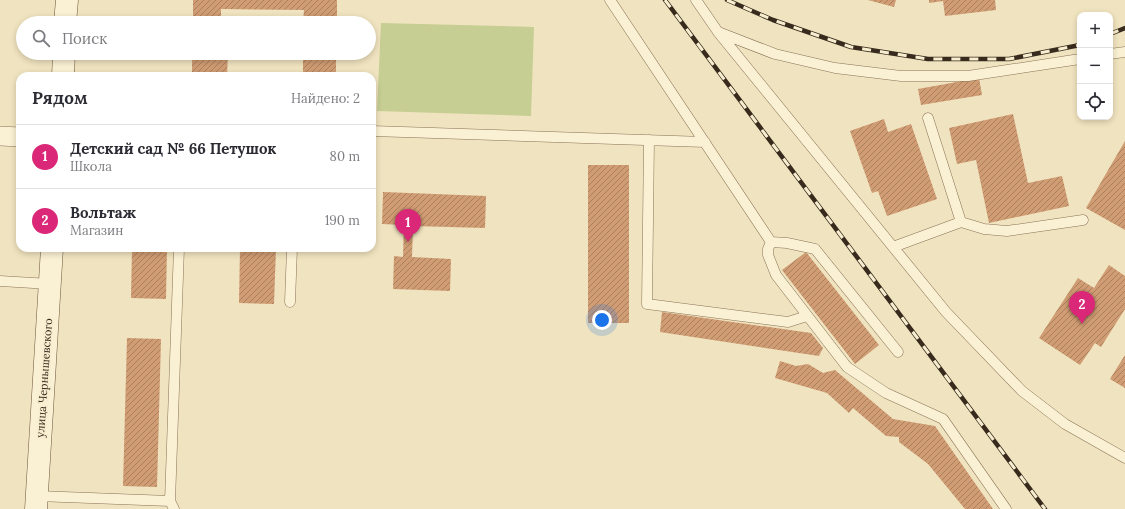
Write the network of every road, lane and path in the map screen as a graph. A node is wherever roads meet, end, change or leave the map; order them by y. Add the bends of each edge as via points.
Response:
1 (67, 0) edge
2 (610, 0) edge
3 (696, 0) edge
4 (66, 16) edge
5 (718, 32) junction
6 (1125, 52) edge
7 (1113, 54) edge
8 (1077, 59) edge
9 (64, 60) edge
10 (63, 72) edge
11 (928, 118) dead end
12 (376, 131) edge
13 (0, 136) edge
14 (16, 137) edge
15 (650, 140) junction
16 (705, 142) junction
17 (1083, 220) dead end
18 (961, 222) junction
19 (771, 242) junction
20 (893, 247) junction
21 (52, 252) edge
22 (179, 252) edge
23 (292, 252) edge
24 (0, 281) edge
25 (50, 284) junction
26 (290, 302) dead end
27 (807, 316) junction
28 (898, 352) dead end
29 (1124, 456) edge
30 (36, 502) edge
31 (172, 505) edge
32 (1006, 509) edge

1 - 4 main road
2 - 16 lane
3 - 5 lane
5 - 8 lane via 775,54 828,66 901,76 968,76
5 - 20 lane
6 - 7 lane
9 - 10 main road
11 - 18 lane
12 - 15 lane
13 - 14 street
15 - 16 lane
15 - 27 lane via 647,304 788,322
16 - 19 lane
17 - 18 lane via 1007,231 984,229
18 - 20 lane
19 - 27 lane via 768,255 776,275
19 - 28 lane via 815,248
20 - 29 lane via 946,312 1022,390 1065,424
21 - 25 main road, улица Чернышевского
22 - 31 lane
23 - 26 lane
24 - 25 lane
25 - 30 main road, улица Чернышевского
27 - 32 lane via 847,367 886,393 943,420
30 - 31 lane

